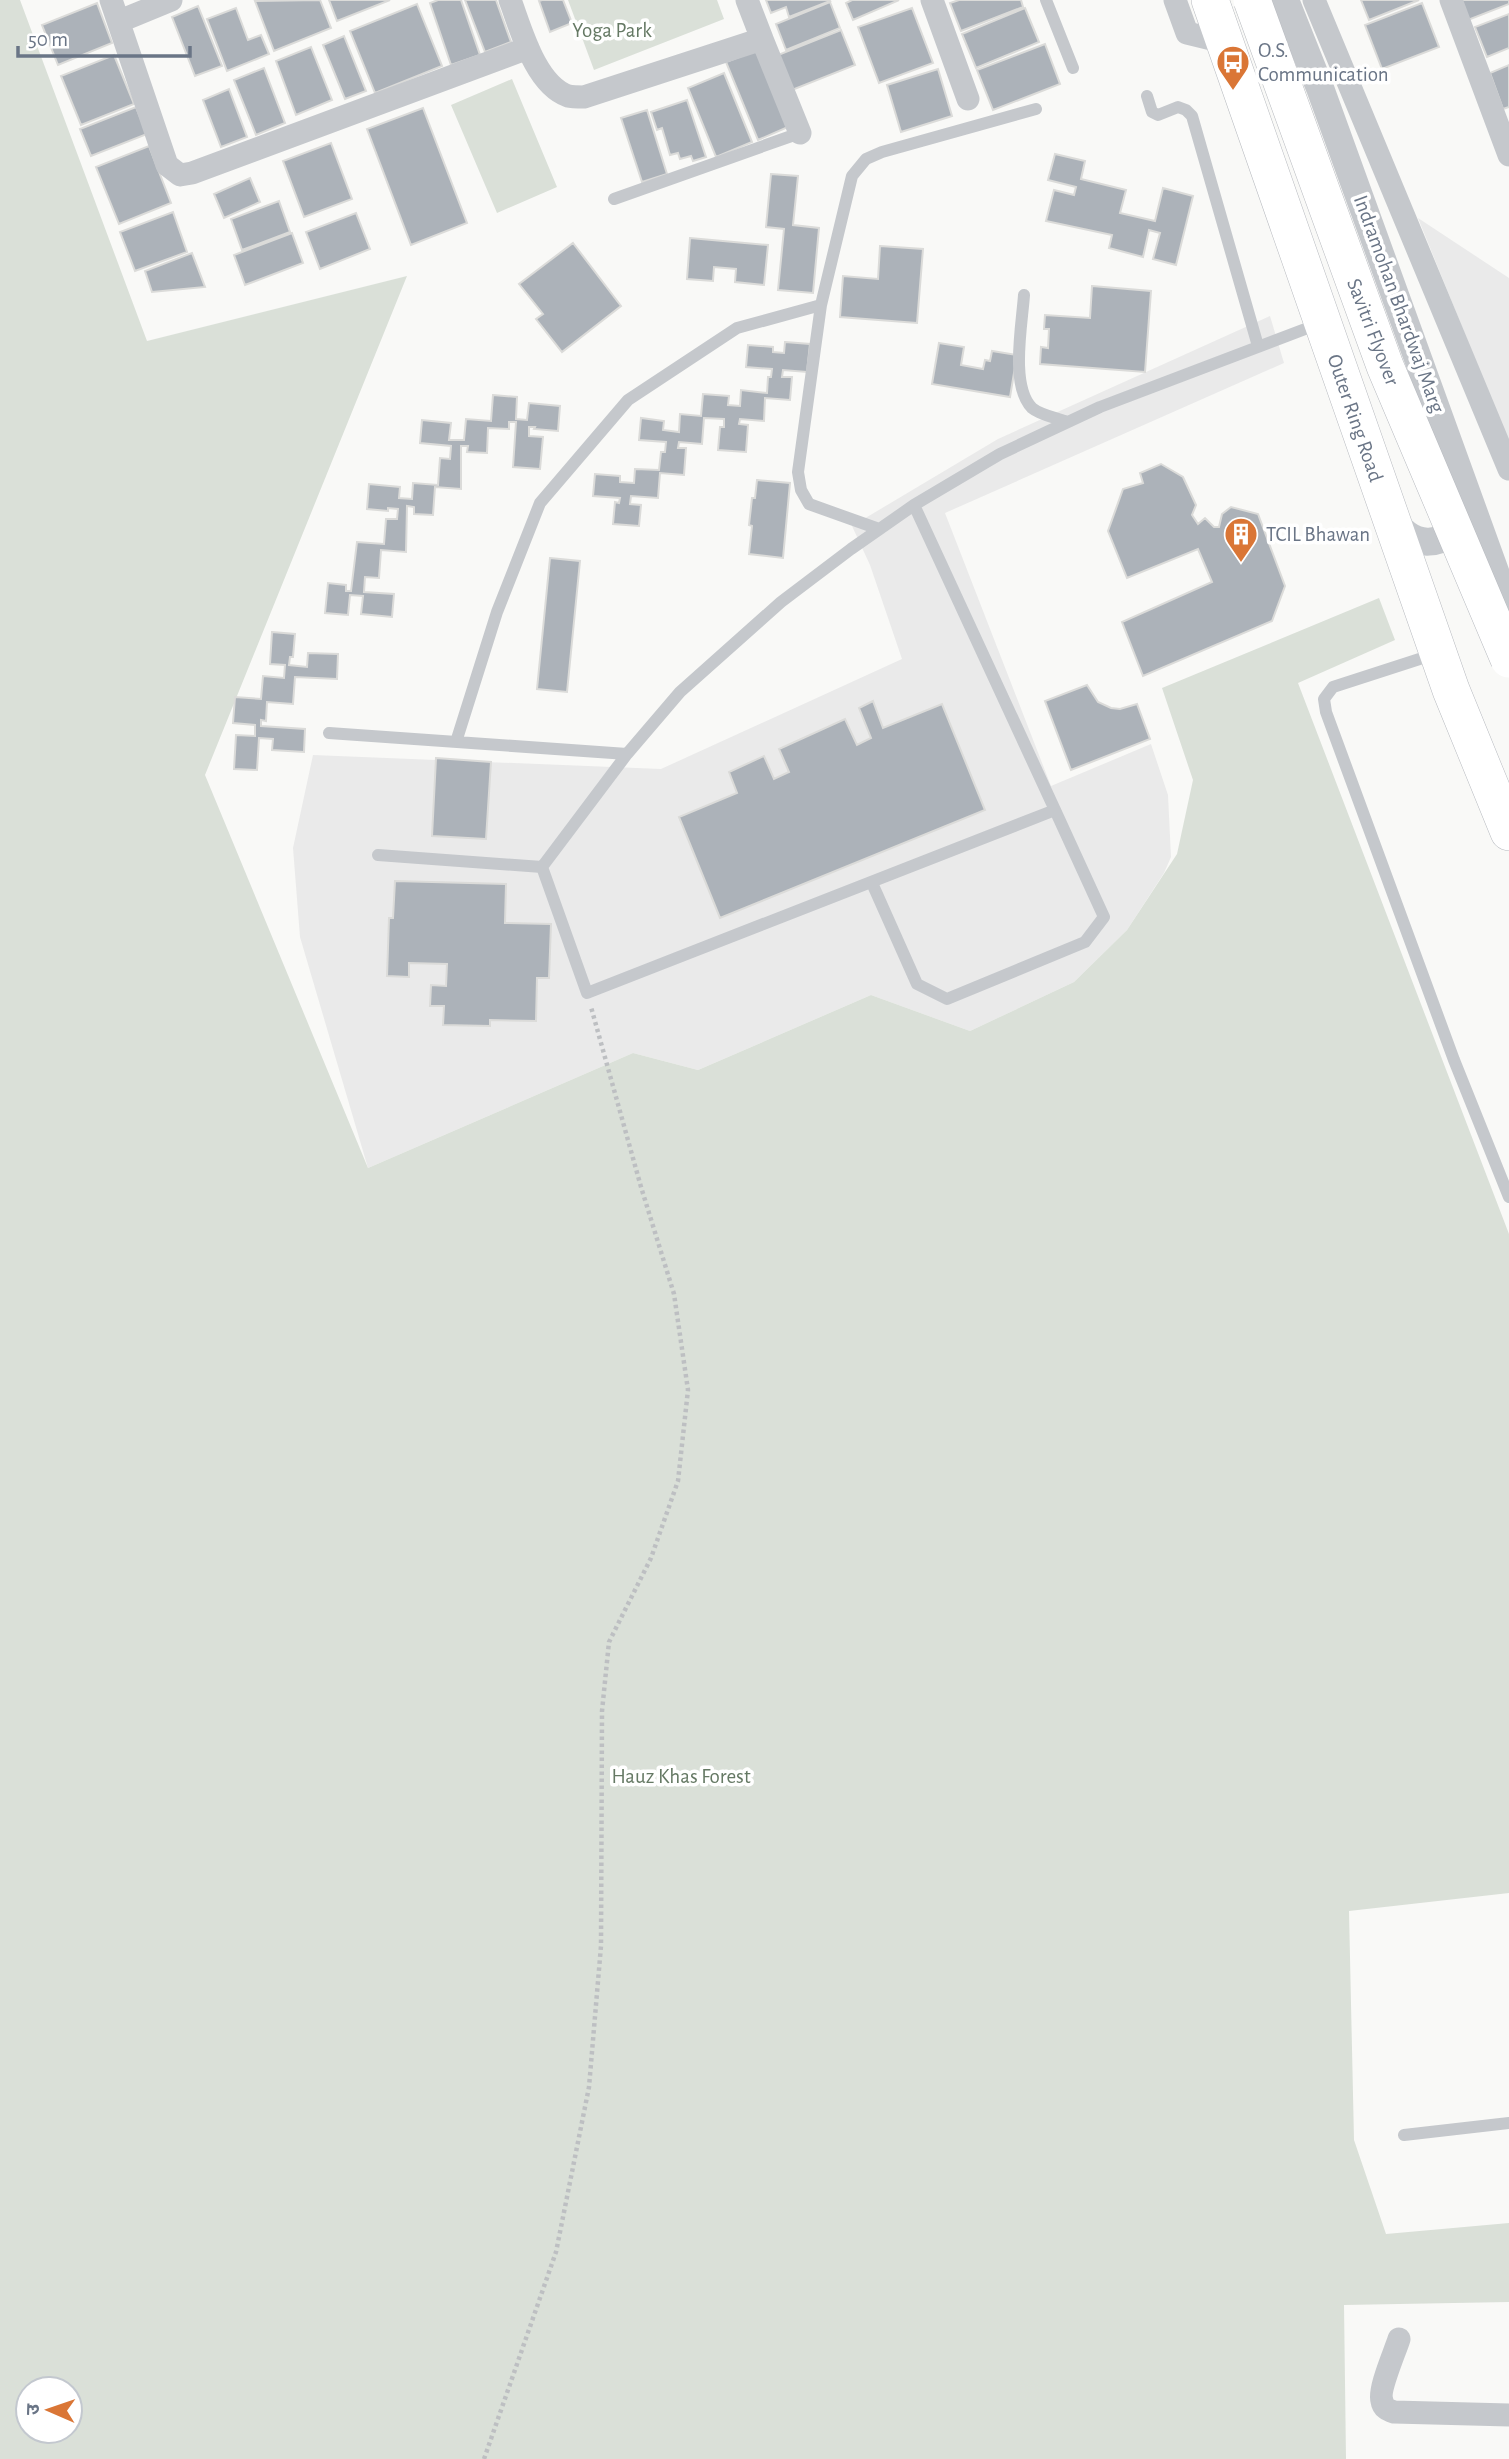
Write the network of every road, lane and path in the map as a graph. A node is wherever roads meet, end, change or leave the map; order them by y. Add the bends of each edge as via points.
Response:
1 (172, 0) edge
2 (510, 0) edge
3 (747, 0) edge
4 (932, 0) edge
5 (1046, 0) edge
6 (1175, 0) edge
7 (1210, 0) edge
8 (1252, 0) edge
9 (1285, 0) edge
10 (1314, 0) edge
11 (1451, 0) edge
12 (115, 11) edge
13 (762, 38) junction
14 (1224, 42) junction
15 (528, 48) junction
16 (1073, 68) dead end
17 (1147, 96) dead end
18 (968, 99) dead end
19 (1036, 108) dead end
20 (800, 132) joint
21 (1509, 155) edge
22 (614, 199) dead end
23 (1024, 295) dead end
24 (821, 305) junction
25 (1322, 323) junction
26 (1258, 346) junction
27 (1068, 422) junction
28 (1509, 469) edge
29 (1469, 496) junction
30 (914, 505) junction
31 (1389, 515) junction
32 (879, 529) junction
33 (1509, 610) edge
34 (1439, 652) junction
35 (1509, 659) edge
36 (329, 733) dead end
37 (456, 742) junction
38 (627, 754) junction
39 (1055, 810) junction
40 (1509, 832) edge
41 (378, 855) dead end
42 (542, 867) junction
43 (872, 883) junction
44 (587, 993) junction
45 (1509, 1197) edge
46 (1509, 2123) edge
47 (1404, 2135) dead end
48 (1399, 2339) dead end
49 (1509, 2415) edge
50 (484, 2459) edge

1 - 12 street
2 - 15 street
3 - 13 street
4 - 18 street
5 - 16 lane
6 - 14 street via 1187,33
7 - 14 main road, Outer Ring Road
8 - 35 main road, Savitri Flyover, bridge via 1385,366
9 - 29 street, Indramohan Bhardwaj Marg
10 - 28 street
11 - 21 street
12 - 15 street via 167,166 180,175
13 - 15 street via 584,97 568,96 547,81
13 - 20 street
14 - 25 main road, Outer Ring Road
17 - 26 lane via 1158,116 1178,107 1192,116
19 - 24 lane via 866,159 852,176
20 - 22 lane
23 - 27 lane via 1022,393 1033,409
24 - 32 lane via 798,472 801,490 809,503
24 - 37 lane via 737,328 628,400 540,503 497,612
25 - 26 lane
25 - 31 main road, Outer Ring Road
26 - 27 lane
27 - 30 lane via 1000,454
29 - 31 street via 1467,515 1455,532 1437,541 1418,541 1400,531
29 - 33 street, Indramohan Bhardwaj Marg
30 - 32 lane
30 - 39 lane
31 - 34 main road, Outer Ring Road
32 - 38 lane via 732,645 680,692
34 - 40 main road, Outer Ring Road
34 - 45 lane via 1333,687 1324,699 1454,1060
36 - 37 lane
37 - 38 lane
38 - 42 lane
39 - 43 lane
39 - 43 lane via 1104,917 1085,942 947,999 917,984
41 - 42 lane
42 - 44 lane
43 - 44 lane
44 - 50 path via 674,1294 688,1390 678,1481 651,1558 609,1643 602,1711 601,1946 589,2087 556,2252
46 - 47 lane
48 - 49 street via 1382,2393 1387,2410

